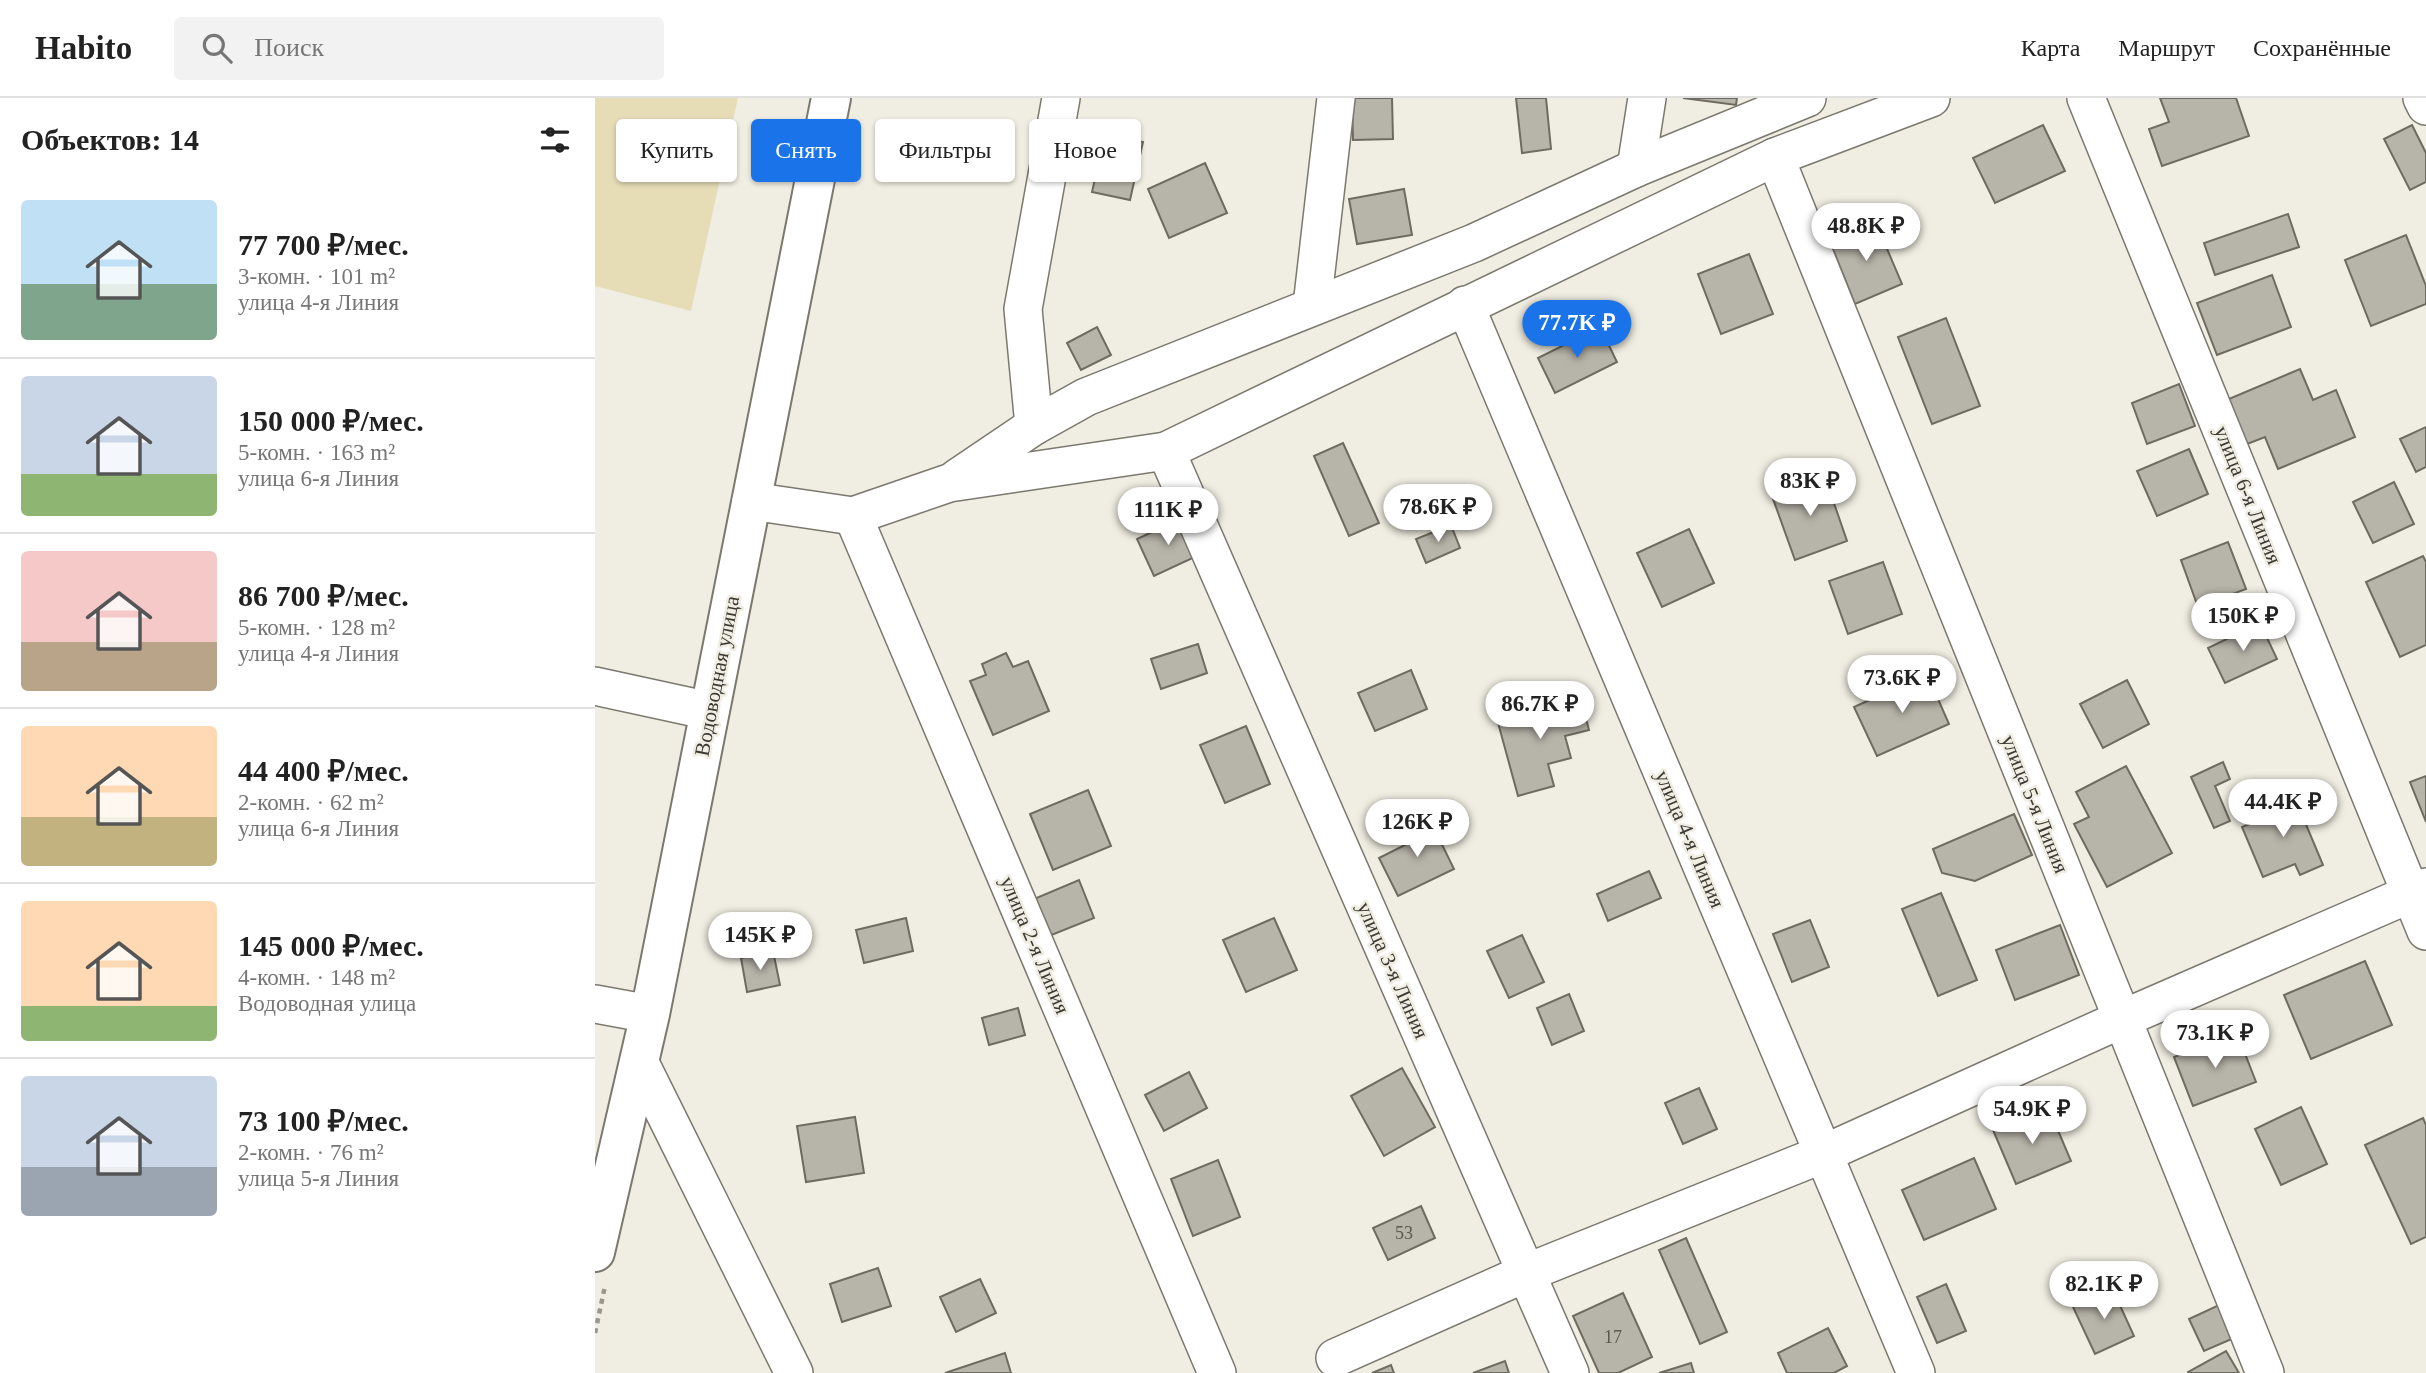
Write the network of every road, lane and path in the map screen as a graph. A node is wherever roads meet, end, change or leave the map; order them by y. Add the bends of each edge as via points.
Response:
1 (831, 98) edge
2 (1061, 98) edge
3 (1336, 98) edge
4 (1647, 98) edge
5 (1807, 98) edge
6 (1931, 98) edge
7 (2086, 98) edge
8 (2422, 98) edge
9 (2426, 107) edge
10 (1775, 157) junction
11 (1636, 168) junction
12 (1465, 305) junction
13 (1313, 306) junction
14 (1034, 426) junction
15 (1166, 451) junction
16 (949, 483) junction
17 (751, 502) junction
18 (853, 516) junction
19 (595, 686) edge
20 (710, 711) junction
21 (2418, 890) edge
22 (2426, 931) edge
23 (595, 1004) edge
24 (650, 1014) junction
25 (2122, 1019) junction
26 (639, 1060) junction
27 (1823, 1154) junction
28 (595, 1252) edge
29 (1526, 1273) junction
30 (1335, 1358) dead end
31 (795, 1373) edge
32 (1217, 1373) edge
33 (1570, 1373) edge
34 (1916, 1373) edge
35 (2265, 1373) edge

1 - 17 street, Водоводная улица
2 - 14 street via 1023,309
3 - 13 street
4 - 11 street
5 - 11 street
6 - 10 street
7 - 21 street, улица 6-я Линия
8 - 9 street
10 - 12 street
10 - 25 street, улица 5-я Линия
11 - 13 street via 1474,243
12 - 15 street
12 - 27 street, улица 4-я Линия
13 - 14 street via 1086,397
14 - 16 street
15 - 16 street
15 - 29 street, улица 3-я Линия
16 - 18 street
17 - 18 street
17 - 20 street, Водоводная улица
18 - 32 street, улица 2-я Линия
19 - 20 street
20 - 24 street, Водоводная улица
21 - 22 street, улица 6-я Линия
21 - 25 street
23 - 24 street
24 - 26 street, Водоводная улица
25 - 27 street
25 - 35 street, улица 5-я Линия
26 - 28 street, Водоводная улица
26 - 31 street
27 - 29 street
27 - 34 street, улица 4-я Линия
29 - 30 street
29 - 33 street, улица 3-я Линия

